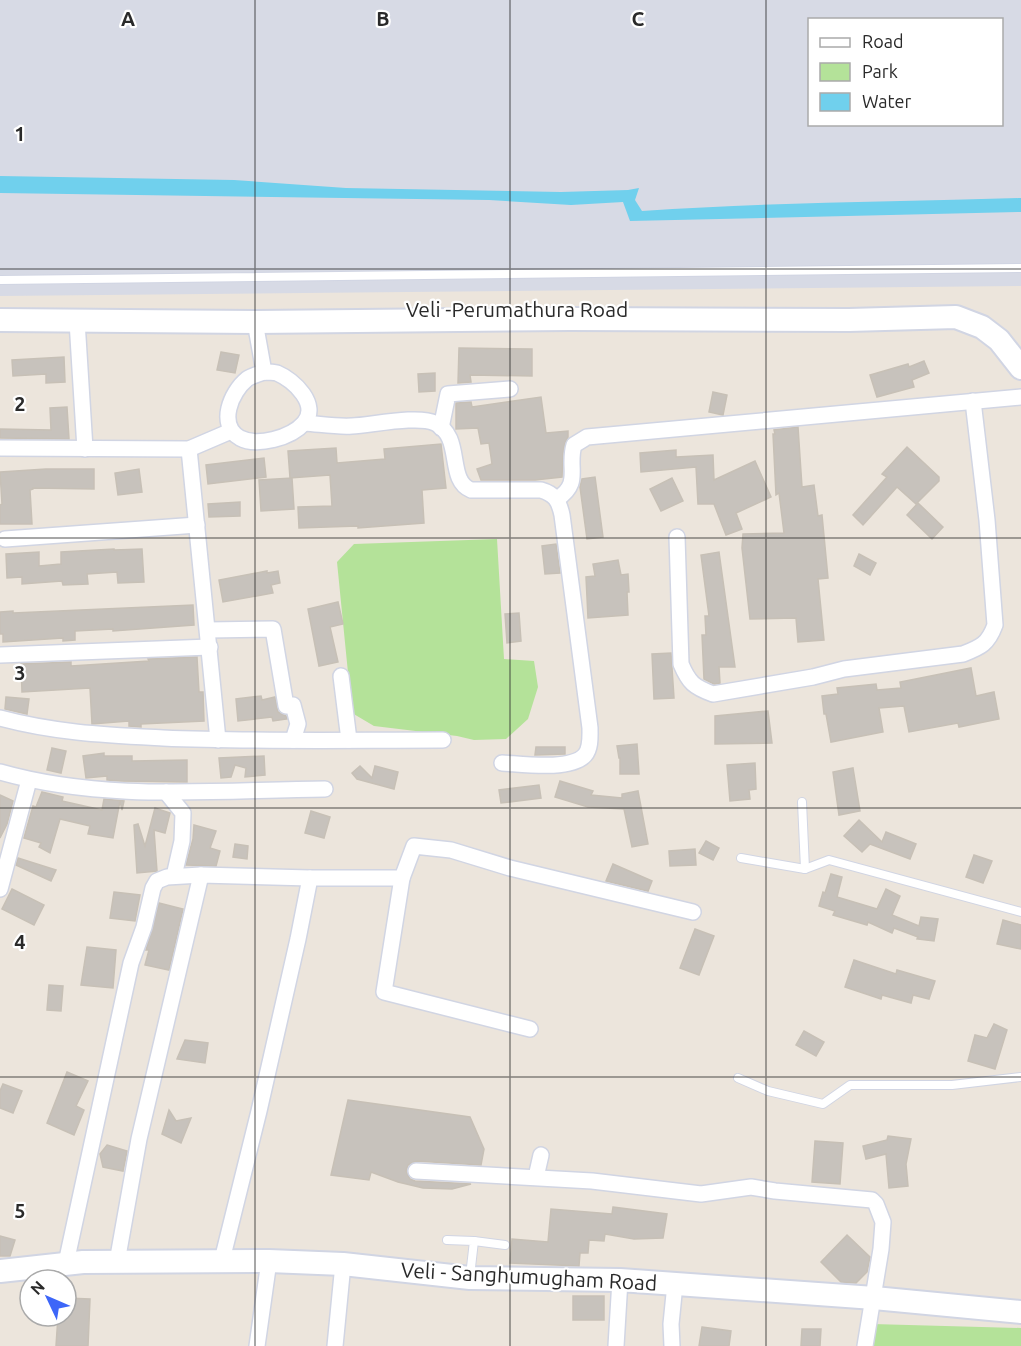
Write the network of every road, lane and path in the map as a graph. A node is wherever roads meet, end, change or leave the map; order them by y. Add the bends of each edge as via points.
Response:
1 (1021, 268) edge
2 (0, 280) edge
3 (0, 309) edge
4 (0, 320) edge
5 (77, 321) junction
6 (255, 322) junction
7 (1021, 342) edge
8 (1021, 368) edge
9 (264, 372) junction
10 (510, 389) dead end
11 (1021, 397) edge
12 (973, 401) junction
13 (305, 423) junction
14 (441, 428) junction
15 (231, 431) junction
16 (0, 448) edge
17 (85, 449) junction
18 (189, 449) junction
19 (558, 495) junction
20 (197, 525) junction
21 (677, 537) dead end
22 (5, 539) dead end
23 (208, 630) junction
24 (210, 646) junction
25 (0, 656) edge
26 (341, 676) dead end
27 (0, 718) edge
28 (218, 740) junction
29 (293, 740) junction
30 (349, 740) junction
31 (443, 740) dead end
32 (502, 764) dead end
33 (0, 772) edge
34 (29, 780) junction
35 (325, 789) dead end
36 (166, 792) junction
37 (802, 802) dead end
38 (741, 858) dead end
39 (805, 869) junction
40 (201, 875) junction
41 (174, 876) junction
42 (310, 878) junction
43 (402, 878) junction
44 (1, 884) edge
45 (693, 912) dead end
46 (1021, 912) edge
47 (530, 1029) dead end
48 (1021, 1077) edge
49 (738, 1078) dead end
50 (542, 1155) dead end
51 (416, 1171) dead end
52 (536, 1177) junction
53 (447, 1240) dead end
54 (474, 1241) junction
55 (505, 1245) dead end
56 (222, 1260) junction
57 (268, 1261) junction
58 (117, 1262) junction
59 (66, 1263) junction
60 (343, 1264) junction
61 (0, 1271) edge
62 (470, 1278) junction
63 (620, 1280) junction
64 (675, 1284) junction
65 (874, 1298) junction
66 (1021, 1312) edge
67 (257, 1346) edge
68 (335, 1346) edge
69 (616, 1346) edge
70 (672, 1346) edge
71 (865, 1346) edge

1 - 2 lane
3 - 7 main road, Veli -Perumathura Road via 260,311 957,303 980,309
4 - 5 main road
5 - 6 main road
5 - 17 street
6 - 8 main road via 956,317 982,327 999,340
6 - 9 street
9 - 13 street via 276,373 300,388 308,401
9 - 15 street via 248,378 230,403 227,417
10 - 14 street via 448,394
11 - 12 street
12 - 19 street via 587,437 574,445 572,484
12 - 21 street via 995,625 990,638 979,648 963,654 844,669 713,694 687,678 681,664
13 - 14 street via 349,426 425,421
13 - 15 street via 290,433 251,442
14 - 19 street via 452,443 464,487 541,490
15 - 18 street
16 - 17 street
17 - 18 street
18 - 20 street
19 - 32 street via 590,728 588,749 569,764
20 - 22 street
20 - 23 street
23 - 24 street
23 - 29 street via 273,629 286,706 293,705 298,724
24 - 25 street
24 - 28 street
26 - 30 street
27 - 28 street via 81,734
28 - 29 street
29 - 30 street
30 - 31 street
33 - 34 street
34 - 36 street
34 - 44 street
35 - 36 street
36 - 41 street via 183,813
37 - 39 lane
38 - 39 lane
39 - 46 lane via 829,860
40 - 41 street
40 - 42 street
40 - 58 street via 139,1139
41 - 59 street via 157,881 153,888 131,963
42 - 43 street
42 - 56 street via 260,1111
43 - 45 street via 414,846 451,850
43 - 47 street via 384,992
48 - 49 lane via 952,1085 850,1085 822,1104 768,1091
50 - 52 street
51 - 52 street
52 - 65 street via 701,1194 751,1187 872,1200 883,1222
53 - 54 lane
54 - 55 lane
54 - 62 lane
56 - 57 main road, Veli - Sanghumugham Road
56 - 58 main road, Veli - Sanghumugham Road
57 - 60 main road, Veli - Sanghumugham Road
57 - 67 street
58 - 59 main road, Veli - Sanghumugham Road
59 - 61 main road, Veli - Sanghumugham Road
60 - 62 main road, Veli - Sanghumugham Road
60 - 68 street
62 - 63 main road, Veli - Sanghumugham Road
63 - 64 main road, Veli - Sanghumugham Road
63 - 69 street
64 - 65 main road, Veli - Sanghumugham Road
64 - 70 street
65 - 66 main road, Veli - Sanghumugham Road
65 - 71 street

